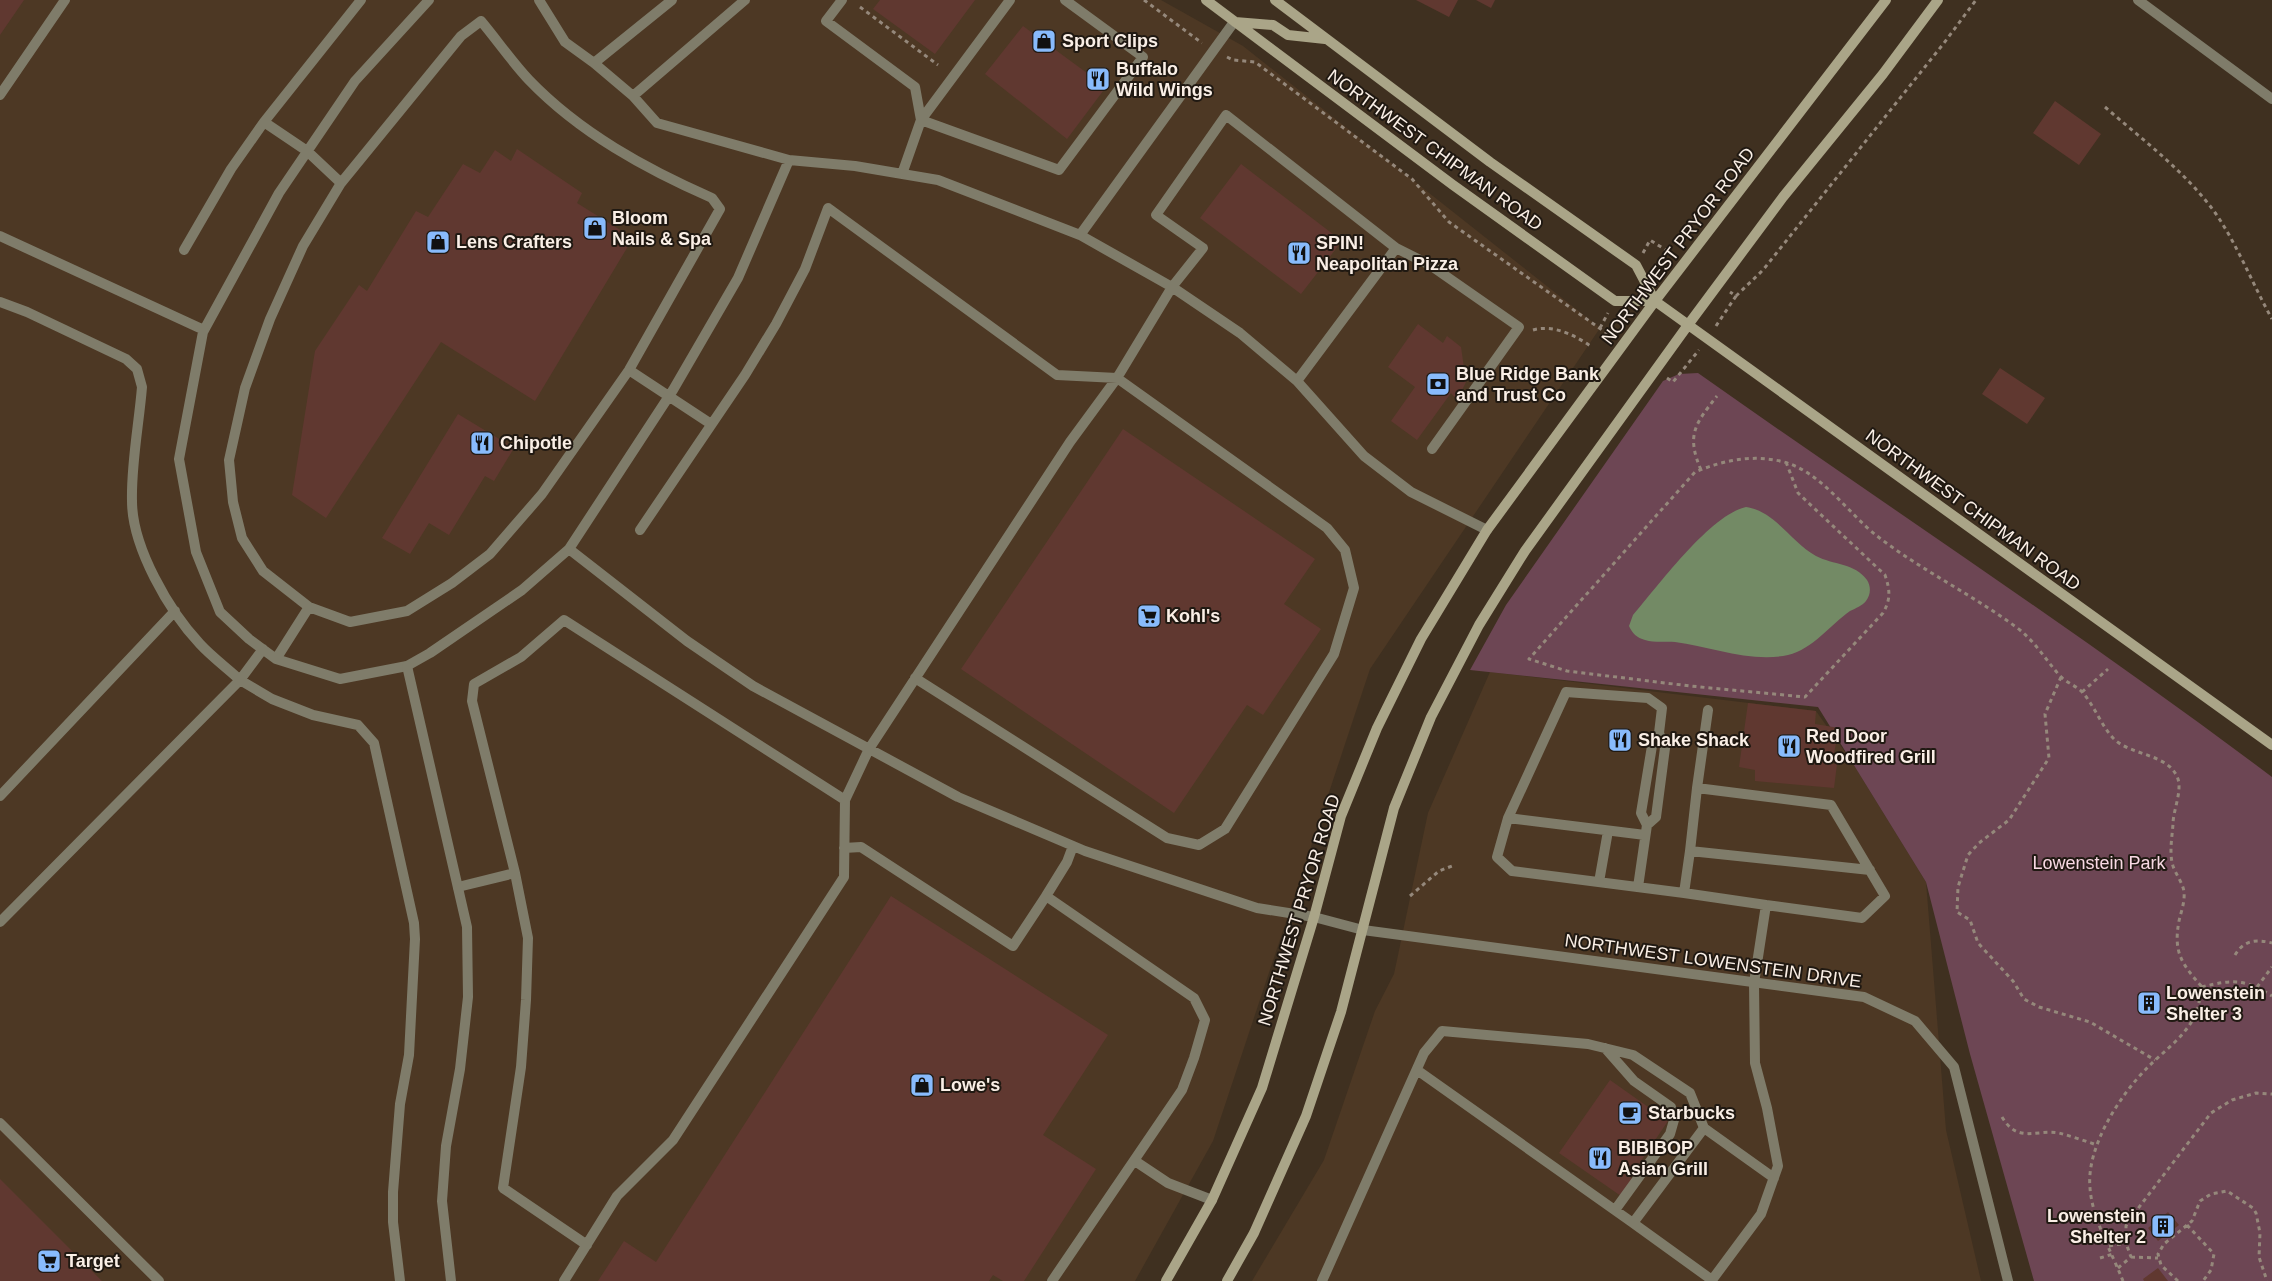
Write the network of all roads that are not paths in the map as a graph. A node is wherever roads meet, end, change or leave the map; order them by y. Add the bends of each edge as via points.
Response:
1 (65, 0) edge
2 (361, 0) edge
3 (429, 0) edge
4 (539, 0) edge
5 (672, 0) edge
6 (745, 0) edge
7 (842, 0) edge
8 (1010, 0) edge
9 (1065, 0) edge
10 (1206, 0) edge
11 (1274, 0) edge
12 (1886, 0) edge
13 (1938, 0) edge
14 (2138, 0) edge
15 (1234, 22) junction
16 (1326, 39) junction
17 (594, 63) junction
18 (0, 95) edge
19 (633, 96) junction
20 (2272, 99) edge
21 (921, 120) junction
22 (264, 122) junction
23 (307, 151) junction
24 (789, 160) junction
25 (902, 174) junction
26 (341, 183) junction
27 (1080, 235) junction
28 (0, 236) edge
29 (1396, 248) junction
30 (184, 250) dead end
31 (1172, 287) junction
32 (1655, 301) junction
33 (0, 302) edge
34 (1688, 325) junction
35 (204, 330) junction
36 (629, 370) junction
37 (1117, 378) junction
38 (1297, 380) junction
39 (669, 396) junction
40 (711, 424) junction
41 (1432, 448) dead end
42 (640, 530) dead end
43 (1487, 530) junction
44 (569, 548) junction
45 (309, 607) junction
46 (175, 612) junction
47 (263, 649) junction
48 (276, 659) junction
49 (407, 666) junction
50 (915, 678) junction
51 (240, 680) junction
52 (1708, 710) dead end
53 (1659, 733) junction
54 (2272, 745) edge
55 (869, 749) junction
56 (1697, 788) junction
57 (0, 796) edge
58 (845, 800) junction
59 (1508, 818) junction
60 (1647, 824) junction
61 (1608, 831) junction
62 (1645, 835) junction
63 (1073, 846) junction
64 (844, 848) junction
65 (1690, 851) junction
66 (1870, 870) junction
67 (515, 873) junction
68 (1599, 882) junction
69 (458, 887) junction
70 (1638, 887) junction
71 (1684, 893) junction
72 (1046, 896) junction
73 (1766, 905) junction
74 (1314, 917) junction
75 (0, 922) edge
76 (1363, 930) junction
77 (1754, 983) junction
78 (1605, 1048) junction
79 (1417, 1070) junction
80 (0, 1123) edge
81 (1704, 1128) junction
82 (1135, 1161) junction
83 (1774, 1178) junction
84 (1212, 1200) junction
85 (1615, 1210) junction
86 (1633, 1223) junction
87 (587, 1245) junction
88 (160, 1281) edge
89 (400, 1281) edge
90 (451, 1281) edge
91 (564, 1281) edge
92 (1052, 1281) edge
93 (1166, 1281) edge
94 (1227, 1281) edge
95 (1322, 1281) edge
96 (1712, 1281) edge
97 (2008, 1281) edge

1 - 18 street
2 - 22 street
3 - 23 street via 355,81
4 - 17 street via 565,42
5 - 17 street
6 - 19 street
7 - 21 street via 826,21 915,87
8 - 21 street
9 - 21 street via 1143,57 1059,170
10 - 15 main road, NORTHWEST CHIPMAN ROAD
11 - 16 main road, NORTHWEST CHIPMAN ROAD
12 - 32 main road, NORTHWEST PRYOR ROAD
13 - 34 main road via 1883,74 1783,197
14 - 20 street
15 - 16 main road via 1273,25 1288,35
15 - 27 street
15 - 32 main road, NORTHWEST CHIPMAN ROAD via 1615,301
16 - 32 main road, NORTHWEST CHIPMAN ROAD via 1490,162 1636,265
17 - 19 street
19 - 24 street via 657,123
21 - 25 street
22 - 23 street
22 - 30 street via 231,169
23 - 26 street
23 - 35 street via 279,193
24 - 25 street
24 - 39 street via 738,278
25 - 27 street via 938,180
26 - 36 street via 461,36 481,21 530,81 579,123 634,161 712,198 720,209
26 - 45 street via 304,246 270,319 245,388 229,460 233,502 242,538 263,571
27 - 31 street
28 - 35 street
29 - 31 street via 1226,115 1156,215 1203,248
29 - 38 street
29 - 41 street via 1430,265 1518,328
31 - 37 street
31 - 38 street via 1240,333
32 - 34 main road, NORTHWEST CHIPMAN ROAD
32 - 43 main road, NORTHWEST PRYOR ROAD
33 - 46 street via 126,359 137,369 142,387 132,502 140,543
34 - 54 main road, NORTHWEST CHIPMAN ROAD
34 - 76 main road via 1525,551 1478,625 1431,717 1394,808
35 - 47 street via 179,459 196,552 220,612
36 - 39 street
36 - 45 street via 542,494 490,554 452,583 407,611 350,622
37 - 40 street via 1057,375 828,208 805,268 776,324
37 - 50 street via 1070,442
37 - 50 street via 1327,528 1345,550 1354,588 1334,654 1225,829 1199,845 1168,838
38 - 43 street via 1364,456 1411,492
39 - 40 street
39 - 44 street
40 - 42 street
43 - 74 main road, NORTHWEST PRYOR ROAD via 1421,639 1377,728 1341,816
44 - 49 street via 522,590 445,644
44 - 55 street, NORTHWEST LOWENSTEIN DRIVE via 687,641 753,686
45 - 48 street
46 - 51 street via 200,644
46 - 57 street
47 - 48 street
47 - 51 street
48 - 49 street via 340,680
49 - 69 street
50 - 55 street
51 - 75 street
51 - 89 street via 272,699 313,715 358,725 374,743 415,939 409,1054 400,1104 393,1192
52 - 56 street
53 - 59 street via 1662,708 1648,698 1566,692
53 - 60 street via 1652,746 1641,813
53 - 60 street via 1666,748 1656,817
55 - 58 street
55 - 63 street, NORTHWEST LOWENSTEIN DRIVE via 958,797
56 - 65 street
56 - 66 street via 1831,806
58 - 64 street
58 - 67 street via 564,620 521,657 474,684 472,701
59 - 61 street
59 - 68 street via 1497,856 1512,871
60 - 62 street
61 - 62 street
61 - 68 street
62 - 70 street
63 - 72 street
63 - 74 street, NORTHWEST LOWENSTEIN DRIVE via 1257,908
64 - 72 street via 861,847 1012,946
64 - 87 street via 844,877 725,1061 673,1140 617,1196
65 - 66 street
65 - 71 street
66 - 73 street via 1885,896 1862,918
67 - 69 street
67 - 87 street via 528,938 526,1000 521,1067 503,1188
68 - 70 street
69 - 90 street via 467,927 468,997 443,1172 442,1201
70 - 71 street
71 - 73 street
72 - 82 street via 1194,998 1205,1020 1182,1090
73 - 77 street
74 - 76 street, NORTHWEST LOWENSTEIN DRIVE
74 - 84 main road, NORTHWEST PRYOR ROAD via 1262,1088
76 - 77 street, NORTHWEST LOWENSTEIN DRIVE
76 - 94 main road via 1341,1012 1306,1116 1254,1233
77 - 83 street via 1755,1063 1778,1166
77 - 97 street, NORTHWEST LOWENSTEIN DRIVE via 1864,997 1915,1021 1954,1067
78 - 79 street via 1442,1031 1424,1053
78 - 81 street via 1633,1055 1690,1093
78 - 85 street via 1634,1081 1671,1107 1674,1120 1670,1134
79 - 85 street
79 - 95 street
80 - 88 street
81 - 83 street
81 - 86 street
82 - 84 street via 1168,1182
82 - 92 street
83 - 96 street via 1762,1214
84 - 93 main road, NORTHWEST PRYOR ROAD
85 - 86 street
86 - 96 street
87 - 91 street

